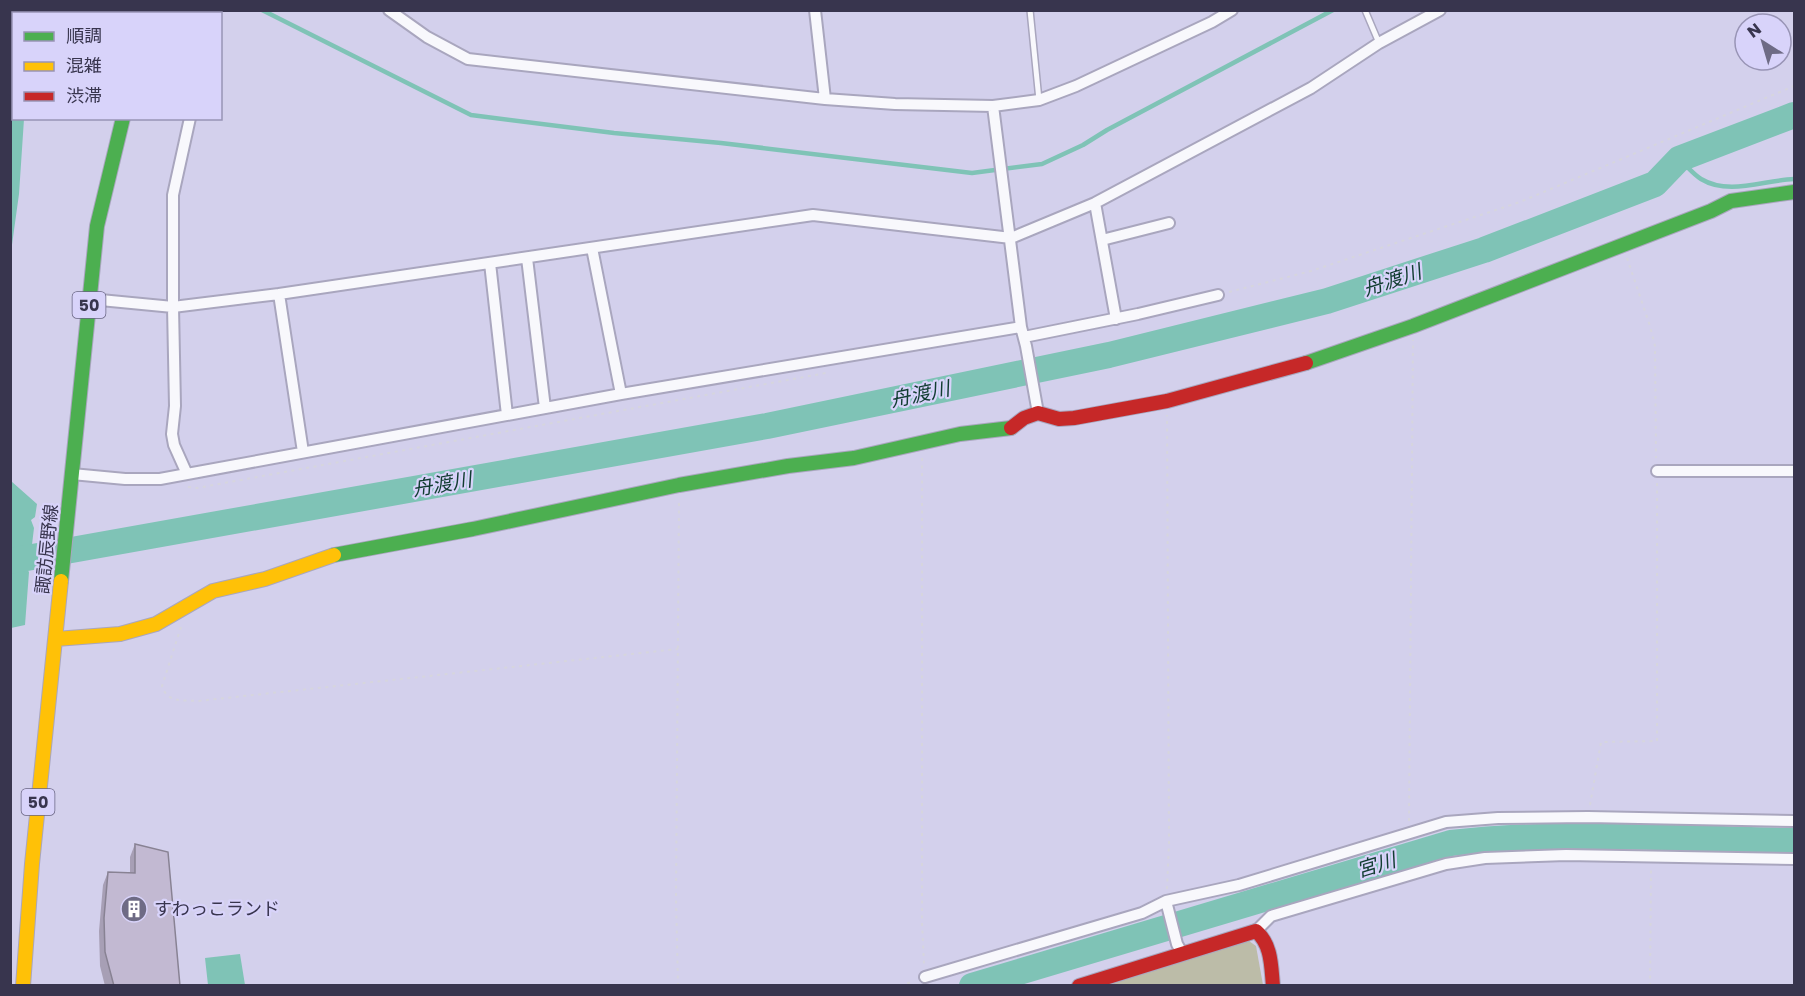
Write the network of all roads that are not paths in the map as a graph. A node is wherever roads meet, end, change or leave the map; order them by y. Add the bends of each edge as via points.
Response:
1 (389, 10) edge
2 (815, 10) edge
3 (1030, 10) edge
4 (1232, 10) edge
5 (1365, 10) edge
6 (1440, 10) edge
7 (1211, 16) edge
8 (1379, 43) junction
9 (825, 99) junction
10 (1039, 100) junction
11 (993, 106) junction
12 (123, 120) edge
13 (190, 120) edge
14 (1794, 192) edge
15 (1095, 204) junction
16 (1169, 223) dead end
17 (1011, 238) junction
18 (1102, 240) junction
19 (592, 248) junction
20 (527, 258) junction
21 (490, 263) junction
22 (279, 294) junction
23 (1218, 295) road end
24 (90, 299) junction
25 (173, 308) junction
26 (1116, 319) junction
27 (1024, 337) junction
28 (621, 394) junction
29 (545, 408) junction
30 (1037, 409) junction
31 (507, 415) junction
32 (303, 452) junction
33 (1657, 471) road end
34 (1794, 471) edge
35 (72, 474) junction
36 (187, 474) junction
37 (56, 639) junction
38 (1794, 821) edge
39 (1794, 859) edge
40 (1166, 904) junction
41 (1256, 931) junction
42 (1180, 949) junction
43 (925, 977) road end
44 (23, 986) edge
45 (1079, 986) edge
46 (1274, 986) edge

1 - 9 street via 426,37 468,59
2 - 9 street
3 - 10 lane
4 - 7 street
5 - 8 lane
6 - 8 street
7 - 10 street via 1076,86
8 - 15 street via 1311,88
9 - 11 street
10 - 11 street
11 - 17 street
12 - 24 street, 諏訪辰野線 / 50 via 98,226
13 - 25 street via 173,195
14 - 30 street via 1731,201 1413,326 1287,370 1167,401 1074,418 1059,419
15 - 17 street
15 - 18 street
16 - 18 street
17 - 19 street via 813,215
17 - 27 street
18 - 26 street
19 - 20 street
19 - 28 street
20 - 21 street
20 - 29 street
21 - 22 street
21 - 31 street
22 - 25 street
22 - 32 street
23 - 26 street
24 - 25 street
24 - 35 street, 諏訪辰野線 / 50
25 - 36 street via 172,434
26 - 27 street
27 - 28 street
27 - 30 street
28 - 29 street
29 - 31 street
30 - 37 street via 1011,428 679,486 338,554 265,579 213,591 156,624 120,634
31 - 32 street
32 - 36 street
33 - 34 street
35 - 36 street via 160,479
35 - 37 street, 諏訪辰野線 / 50
37 - 44 street, 諏訪辰野線 / 50
38 - 40 street via 1588,817 1446,822
39 - 41 street via 1566,855 1459,861 1271,916
40 - 42 street
40 - 43 street
41 - 42 street
41 - 46 street via 1266,942
42 - 45 street

